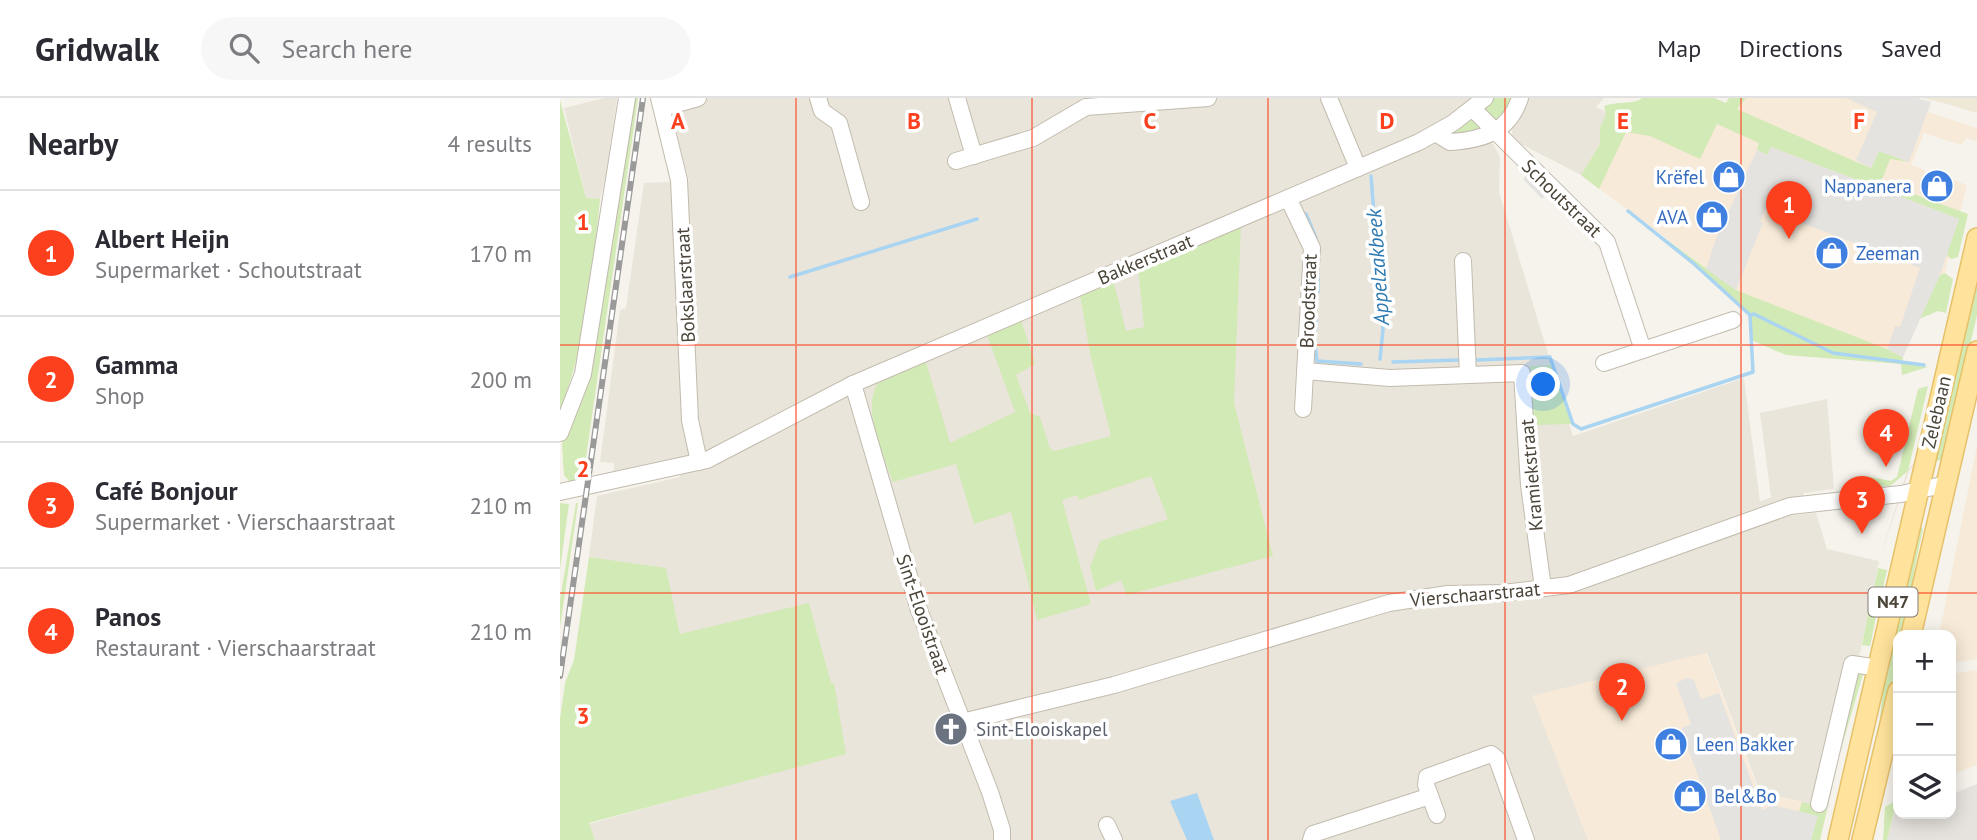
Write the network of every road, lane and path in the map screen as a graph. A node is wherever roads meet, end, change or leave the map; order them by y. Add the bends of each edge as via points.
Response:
1 (627, 98) edge
2 (698, 98) edge
3 (818, 98) edge
4 (957, 98) edge
5 (1208, 98) edge
6 (1329, 98) edge
7 (1520, 98) edge
8 (660, 103) edge
9 (1479, 103) edge
10 (1495, 133) junction
11 (1437, 134) junction
12 (974, 156) junction
13 (956, 161) dead end
14 (1358, 168) junction
15 (1288, 198) junction
16 (861, 202) dead end
17 (1977, 238) edge
18 (1463, 261) dead end
19 (1733, 320) dead end
20 (1643, 350) junction
21 (1977, 351) edge
22 (1604, 363) dead end
23 (1305, 371) junction
24 (1468, 375) junction
25 (853, 384) junction
26 (1303, 409) dead end
27 (560, 433) edge
28 (699, 462) junction
29 (1947, 484) junction
30 (567, 491) edge
31 (1917, 491) junction
32 (1543, 588) junction
33 (1912, 630) edge
34 (1879, 668) junction
35 (1898, 693) edge
36 (962, 722) junction
37 (1430, 796) junction
38 (1819, 804) dead end
39 (1437, 816) dead end
40 (1002, 840) edge
41 (1311, 840) edge
42 (1526, 840) edge
43 (1838, 840) edge
44 (1863, 840) edge

1 - 27 street via 583,374
2 - 8 street
3 - 16 street via 822,111 839,123
4 - 12 street
5 - 12 street via 1086,107 1033,138
6 - 14 street
7 - 10 street via 1512,118
8 - 28 street, Bokslaarstraat via 679,180 691,421
9 - 10 street, Schoutstraat
9 - 11 street, Bakkerstraat
10 - 11 street via 1450,142
10 - 20 street, Schoutstraat via 1606,242
11 - 14 street, Bakkerstraat
12 - 13 street
14 - 15 street, Bakkerstraat
15 - 23 street, Broodstraat via 1312,248
15 - 25 street, Bakkerstraat
17 - 31 main road, Zelebaan / N47
18 - 24 street
19 - 20 street
20 - 22 street
21 - 29 main road, Zelebaan / N47
23 - 24 street, Kramiekstraat via 1390,377
23 - 26 street, Broodstraat
24 - 32 street, Kramiekstraat via 1522,373 1529,485
25 - 28 street
25 - 36 street, Sint-Elooistraat via 919,610
28 - 30 street
29 - 31 street, Vierschaarstraat
29 - 33 main road, Zelebaan / N47
31 - 32 street, Vierschaarstraat via 1790,506 1597,577
31 - 34 main road, Zelebaan / N47
32 - 36 street, Vierschaarstraat via 1389,603 1114,685
34 - 38 street via 1852,664
34 - 43 main road, Zelebaan / N47
35 - 44 main road
36 - 40 street, Sint-Elooistraat via 990,792
37 - 39 street
37 - 41 street via 1313,834
37 - 42 street via 1427,777 1432,773 1491,754 1497,759

